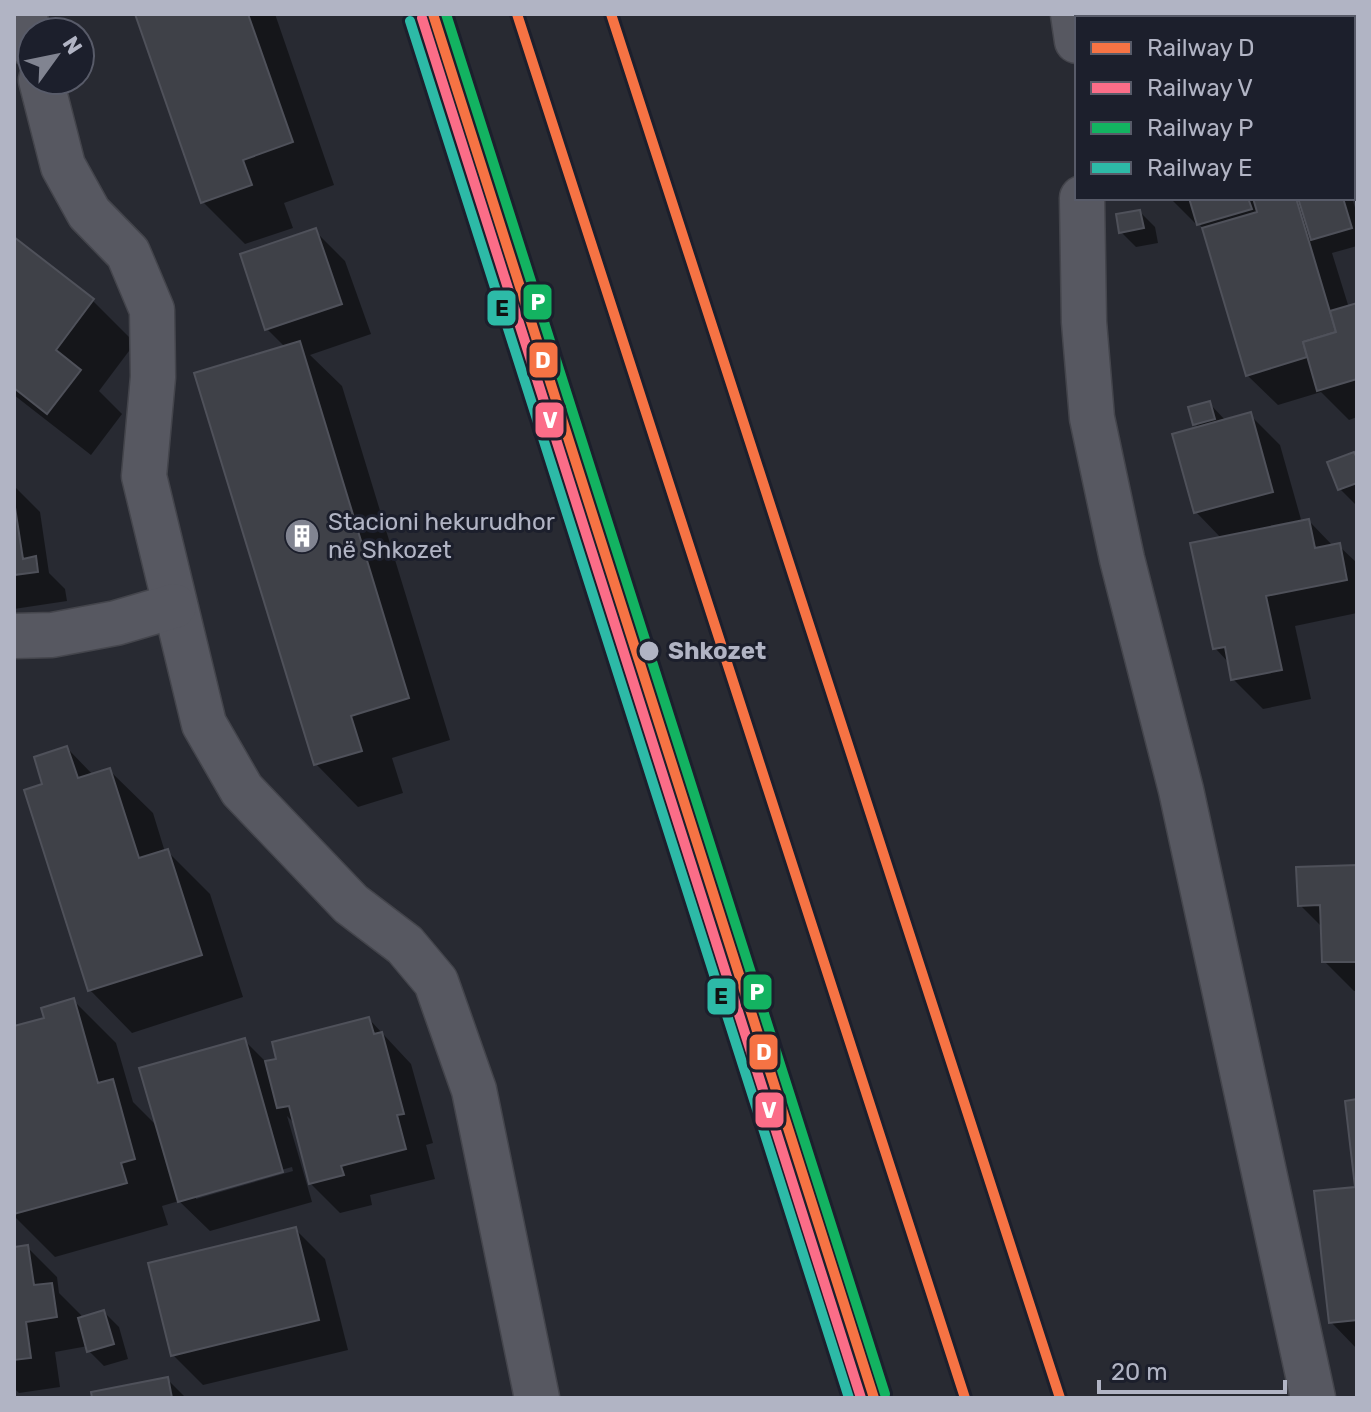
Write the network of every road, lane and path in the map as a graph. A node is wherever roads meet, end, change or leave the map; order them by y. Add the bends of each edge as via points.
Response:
1 (45, 96) edge
2 (1082, 200) edge
3 (174, 606) junction
4 (14, 636) edge
5 (537, 1398) edge
6 (1313, 1398) edge

1 - 3 street via 63,166 89,213 128,253 152,310 153,377 144,476
2 - 6 street via 1092,418 1184,805
3 - 4 street via 52,635
3 - 5 street via 204,724 242,790 351,904 405,945 436,982 474,1090

